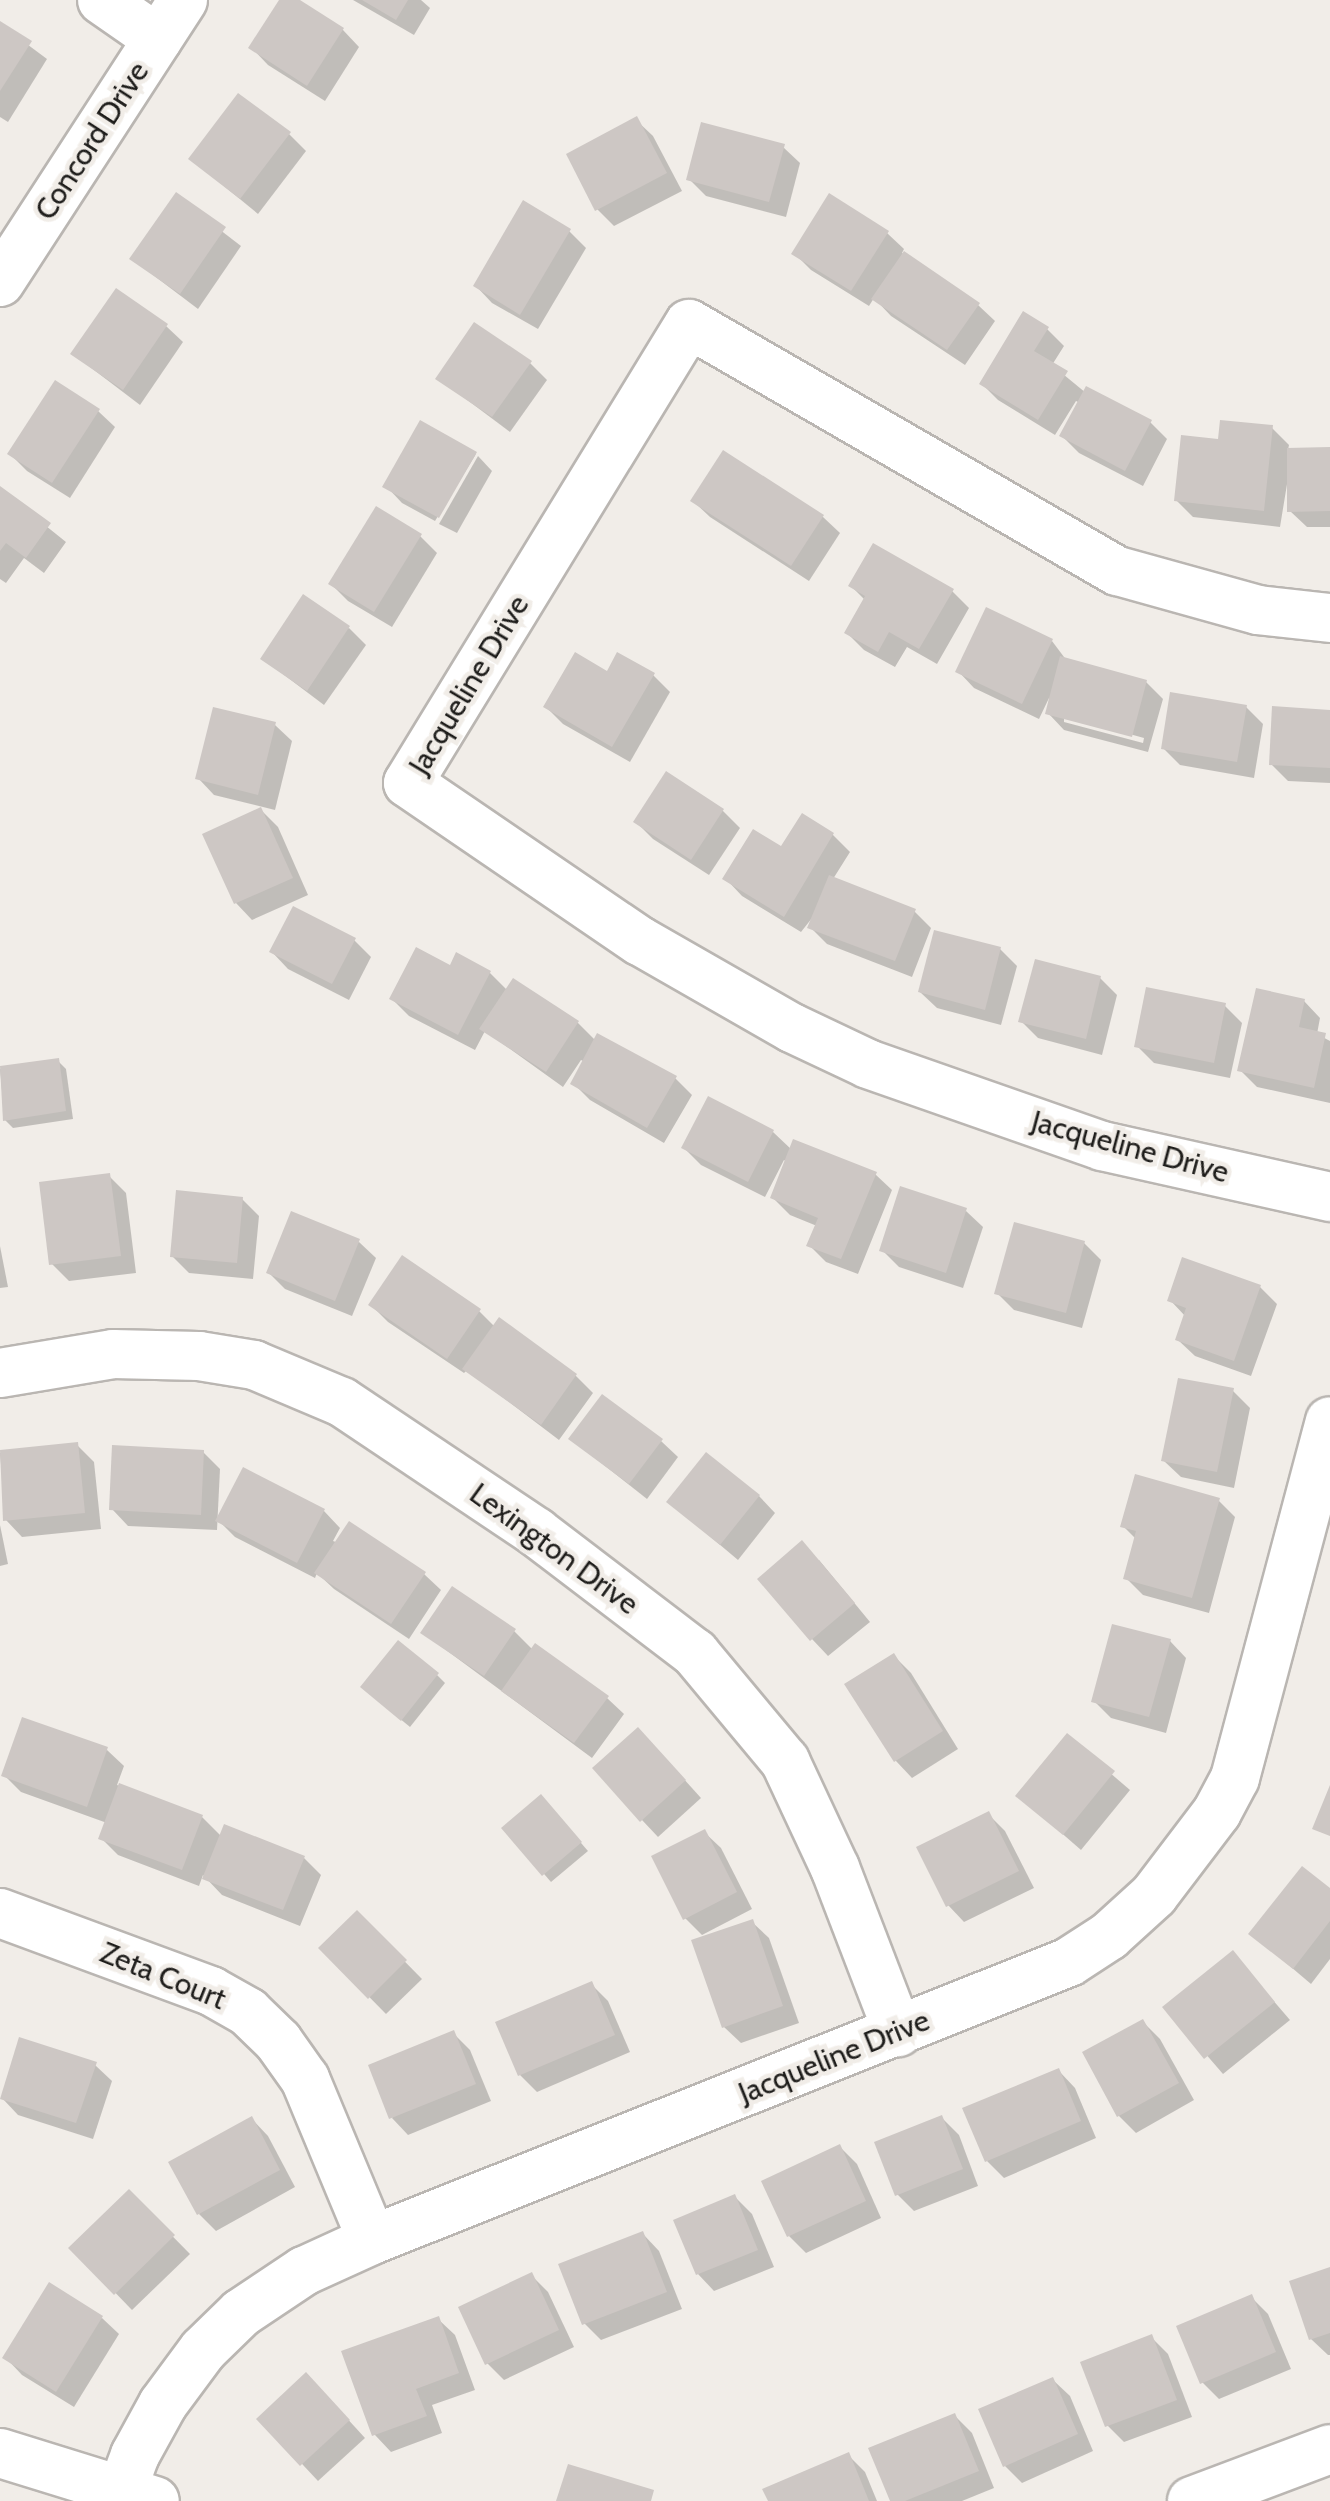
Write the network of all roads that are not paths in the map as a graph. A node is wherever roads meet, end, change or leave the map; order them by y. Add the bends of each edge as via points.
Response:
1 (102, 0) edge
2 (171, 19) edge
3 (0, 282) edge
4 (1330, 618) edge
5 (1330, 1197) edge
6 (0, 1373) edge
7 (1330, 1420) edge
8 (0, 1913) edge
9 (898, 2032) junction
10 (372, 2240) junction
11 (1330, 2449) edge
12 (0, 2454) edge
13 (132, 2498) edge
14 (1192, 2501) edge

1 - 2 street
2 - 3 street, Concord Drive
4 - 5 street, Jacqueline Drive via 1258,610 1117,571 689,324 408,783 640,941 868,1064 1102,1146
6 - 9 street, Lexington Drive via 113,1354 254,1365 342,1402 536,1532 695,1653 785,1761
7 - 9 street, Jacqueline Drive via 1235,1778 1216,1812 1154,1894 1109,1936 1069,1962
8 - 10 street, Zeta Court via 212,1991 248,2012 305,2079
9 - 10 street, Jacqueline Drive
10 - 13 street, Jacqueline Drive via 304,2271 241,2313 203,2350 163,2404
11 - 14 street
12 - 13 street

